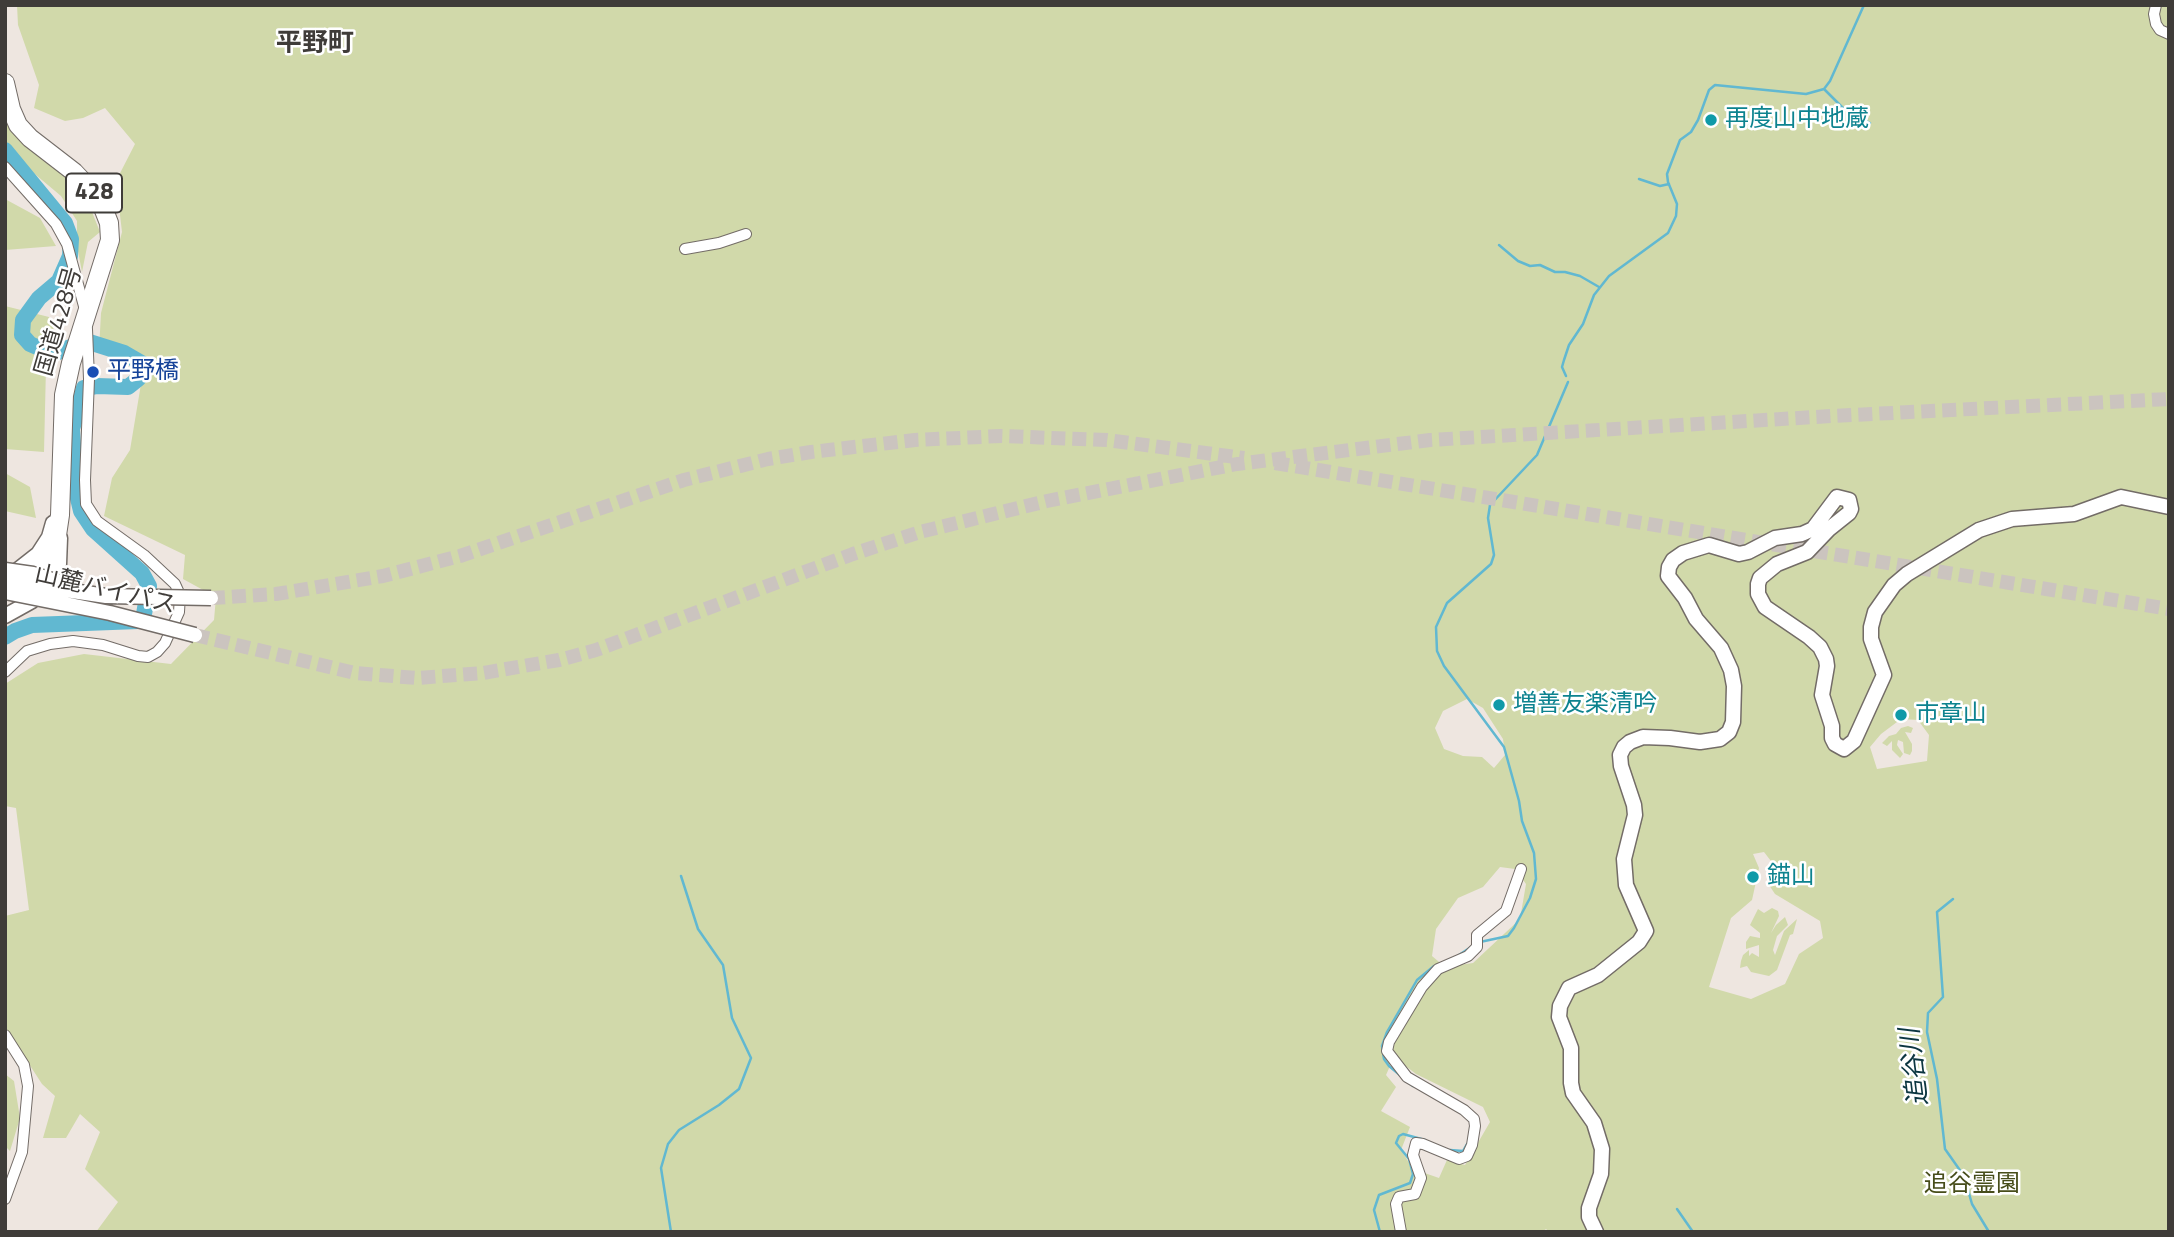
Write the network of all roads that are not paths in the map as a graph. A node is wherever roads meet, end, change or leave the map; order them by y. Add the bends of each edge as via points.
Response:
1 (2156, 5) edge
2 (2169, 34) edge
3 (5, 83) edge
4 (5, 167) edge
5 (746, 234) dead end
6 (685, 248) dead end
7 (84, 322) junction
8 (61, 427) junction
9 (2169, 507) edge
10 (60, 515) junction
11 (5, 570) edge
12 (5, 580) edge
13 (5, 593) edge
14 (106, 596) junction
15 (211, 598) tunnel mouth
16 (5, 602) edge
17 (83, 607) junction
18 (5, 616) edge
19 (195, 635) tunnel mouth
20 (5, 672) edge
21 (1521, 869) dead end
22 (5, 1035) edge
23 (5, 1199) edge
24 (1401, 1232) edge
25 (1596, 1232) edge

1 - 2 street via 2157,24
3 - 7 highway, 国道428号 / 428 via 18,125 83,181 106,212 110,240
4 - 7 street via 47,212 67,244
5 - 6 street
7 - 8 highway, 国道428号 / 428 via 64,395
7 - 20 street via 89,379 86,505 97,521 174,584 180,594 179,612 164,643 148,657 73,640 27,651
8 - 10 highway, 国道428号 / 428
8 - 12 street via 49,537 31,561
9 - 25 street via 2121,497 2082,513 2012,519 1979,530 1907,574 1875,612 1871,639 1884,676 1854,741 1844,749 1835,744 1822,695 1826,659 1809,637 1765,607 1758,584 1777,564 1807,552 1849,513 1849,500 1837,497 1813,529 1802,534 1775,538 1739,554 1709,545 1673,560 1668,576 1721,648 1731,670 1733,722 1720,739 1700,742 1643,737 1630,742 1620,755 1634,805 1625,859 1626,885 1646,930 1639,942 1598,975 1569,988 1559,1017 1571,1048 1573,1093 1594,1123 1602,1149 1601,1174 1589,1208
10 - 13 highway, 国道428号 / 428 via 49,559 30,579
10 - 18 street via 61,552 56,574 42,592
11 - 14 street, bridge
12 - 14 street, 山麓バイパス, bridge
13 - 17 street, 山麓バイパス, bridge
14 - 15 street, 山麓バイパス, bridge
16 - 17 street, bridge
17 - 19 street, 山麓バイパス, bridge
21 - 24 street via 1506,911 1477,935 1468,956 1438,969 1422,987 1387,1051 1407,1077 1464,1110 1475,1126 1467,1157 1459,1159 1416,1143 1413,1154 1421,1178 1415,1194 1399,1197 1396,1203
22 - 23 street via 24,1065 28,1087 22,1152

